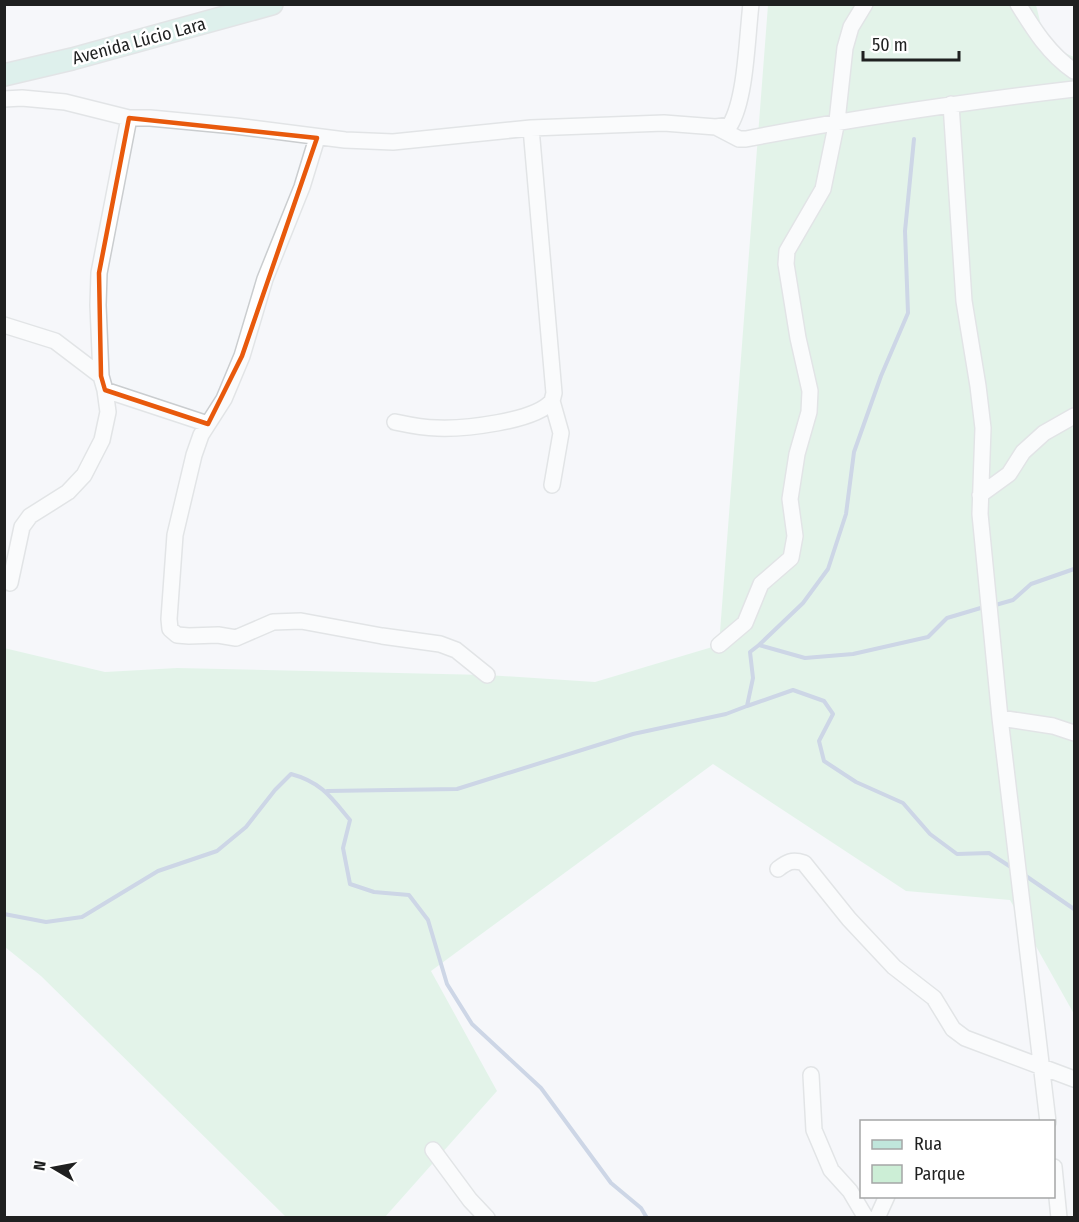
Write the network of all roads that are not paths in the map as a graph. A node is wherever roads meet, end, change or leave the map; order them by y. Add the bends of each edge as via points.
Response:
1 (272, 4) edge
2 (751, 4) edge
3 (865, 4) edge
4 (1018, 4) edge
5 (1074, 70) edge
6 (4, 75) edge
7 (1074, 89) edge
8 (4, 99) edge
9 (951, 104) junction
10 (129, 118) junction
11 (837, 121) junction
12 (716, 127) junction
13 (531, 128) junction
14 (317, 138) junction
15 (4, 326) edge
16 (103, 383) junction
17 (552, 401) junction
18 (1074, 416) edge
19 (395, 422) dead end
20 (208, 424) junction
21 (552, 485) dead end
22 (980, 495) junction
23 (10, 583) dead end
24 (719, 645) dead end
25 (487, 675) dead end
26 (1000, 718) junction
27 (1074, 733) edge
28 (778, 869) dead end
29 (1042, 1068) junction
30 (811, 1075) dead end
31 (1074, 1079) edge
32 (1048, 1120) edge
33 (433, 1150) dead end
34 (1055, 1184) edge
35 (887, 1198) edge
36 (487, 1218) edge
37 (866, 1218) edge
38 (877, 1218) edge
39 (1059, 1218) edge

1 - 6 main road, Avenida Lúcio Lara
2 - 12 street via 737,113 730,125
3 - 11 street via 851,27 845,48
4 - 5 street via 1038,38
7 - 9 street
8 - 10 street via 64,102
9 - 11 street
9 - 22 street via 964,301 982,428
10 - 14 street via 235,126
10 - 16 street via 99,273
11 - 12 street via 746,139
11 - 24 street via 823,189 787,251 798,338 810,391 790,499 795,536 791,558 762,584 745,623
12 - 13 street via 664,123
13 - 14 street via 393,142
13 - 17 street
14 - 20 street via 265,279 242,356 224,399
15 - 16 street via 55,341
16 - 20 street
16 - 23 street via 108,412 102,440 84,475 21,527
17 - 19 street via 526,416 498,423 439,428
17 - 21 street via 561,433
18 - 22 street via 1044,433 1023,452 1009,474
20 - 25 street via 194,455 175,535 169,619 170,628 177,635 236,638 273,622 301,621 440,644 456,650
22 - 26 street
26 - 27 street
26 - 29 street
28 - 29 street via 796,860 804,863 894,967 934,998 953,1029 965,1038
29 - 31 street
29 - 32 street
30 - 37 street via 814,1130 831,1170
33 - 36 street
34 - 39 street
35 - 38 street

